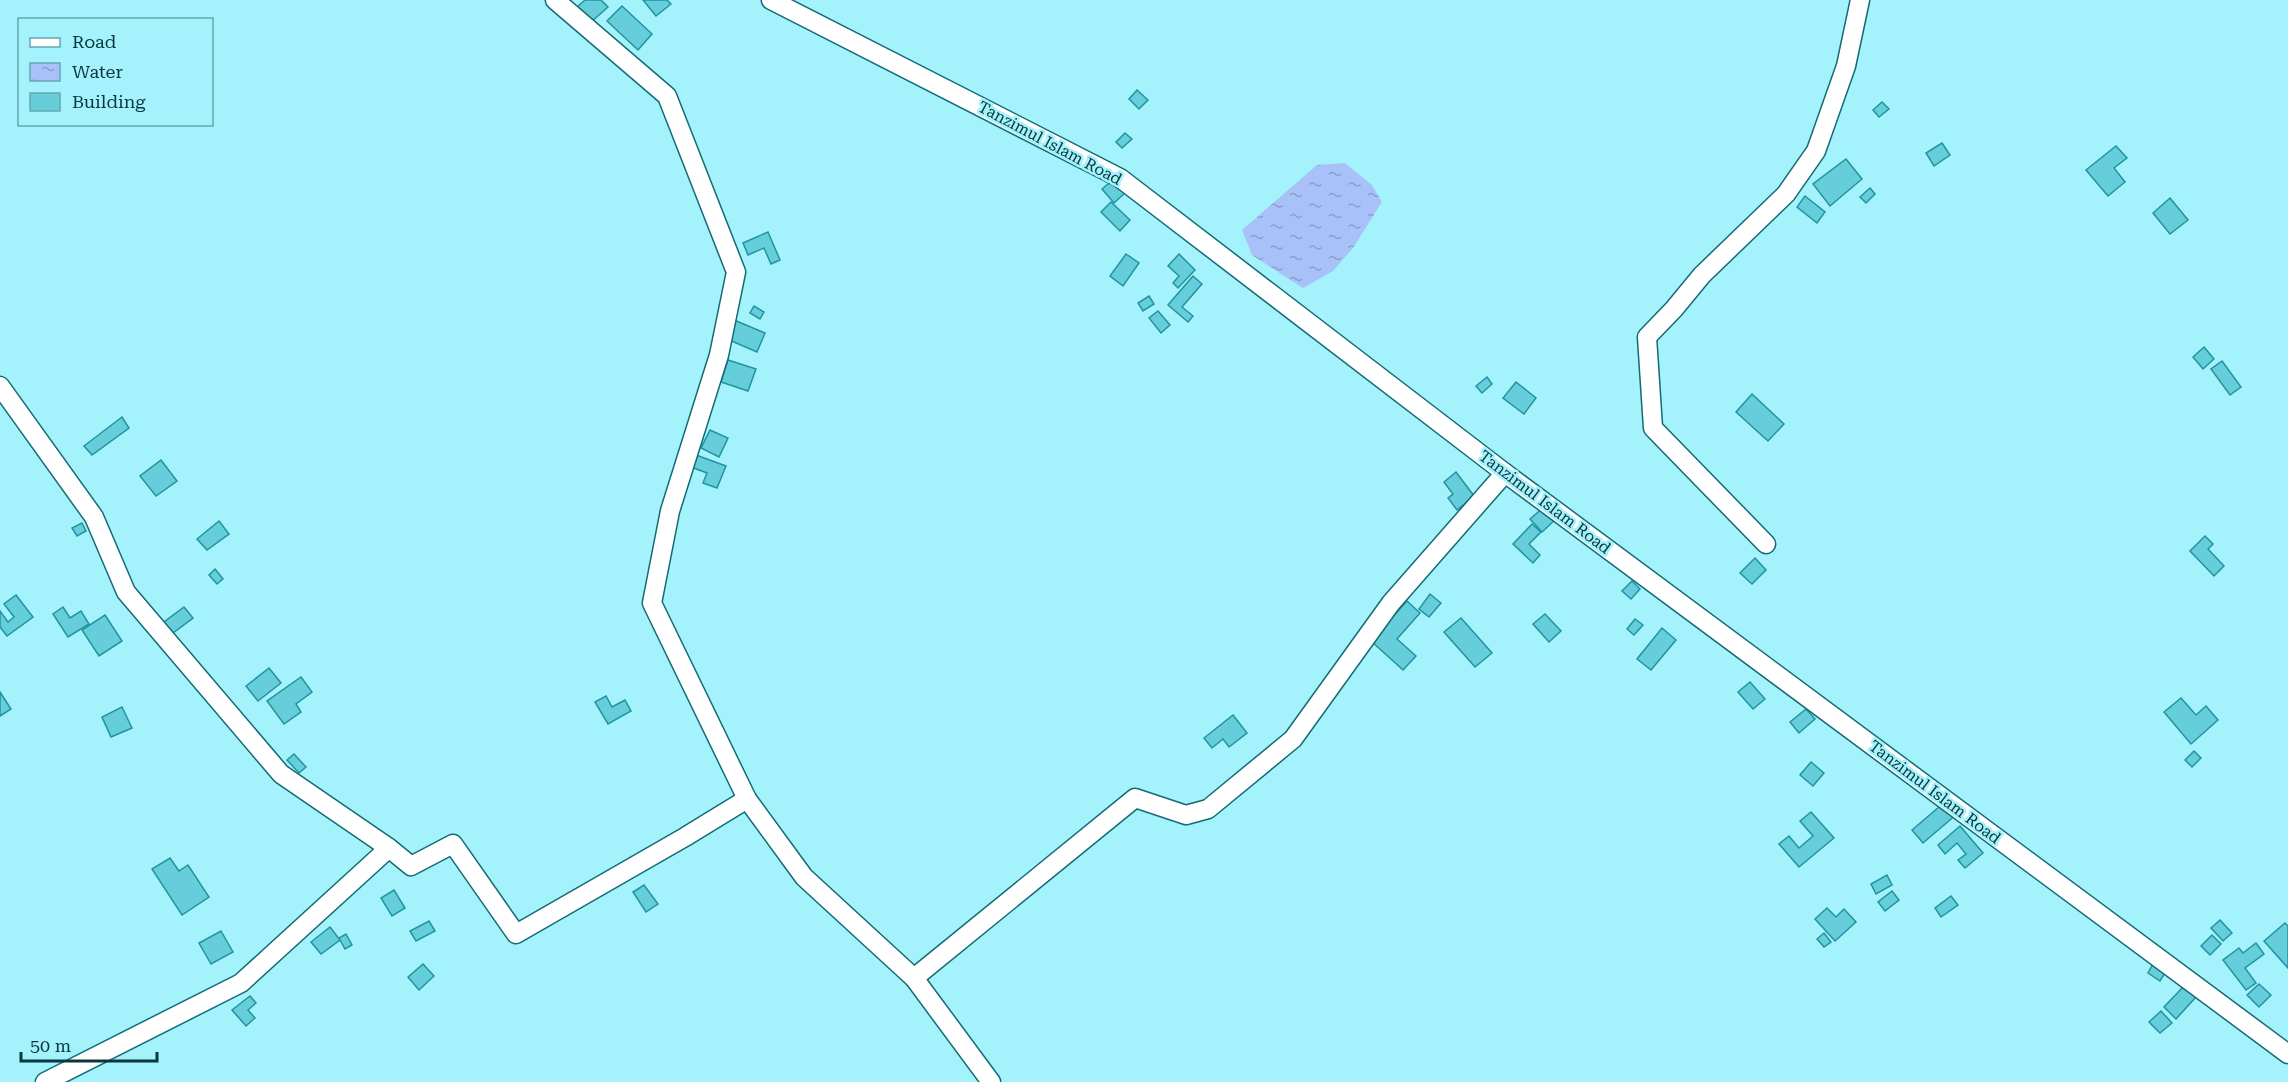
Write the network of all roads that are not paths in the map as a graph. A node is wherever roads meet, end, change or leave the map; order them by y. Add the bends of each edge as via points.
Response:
1 (555, 0) edge
2 (771, 0) edge
3 (1860, 0) edge
4 (0, 386) edge
5 (1505, 473) junction
6 (1766, 544) dead end
7 (747, 799) junction
8 (389, 848) junction
9 (914, 978) junction
10 (2288, 1054) edge
11 (45, 1082) edge
12 (991, 1082) edge

1 - 7 street via 667,96 736,272 719,355 670,511 652,603
2 - 5 street, Tanzimul Islam Road via 1120,178
3 - 6 street via 1846,66 1816,151 1785,194 1702,275 1647,337 1653,428
4 - 8 street via 94,517 126,592 281,774
5 - 9 street via 1391,603 1293,739 1208,809 1186,815 1135,798
5 - 10 street, Tanzimul Islam Road
7 - 8 street via 516,934 453,844 411,866
7 - 9 street via 804,877
8 - 11 street via 241,982
9 - 12 street

